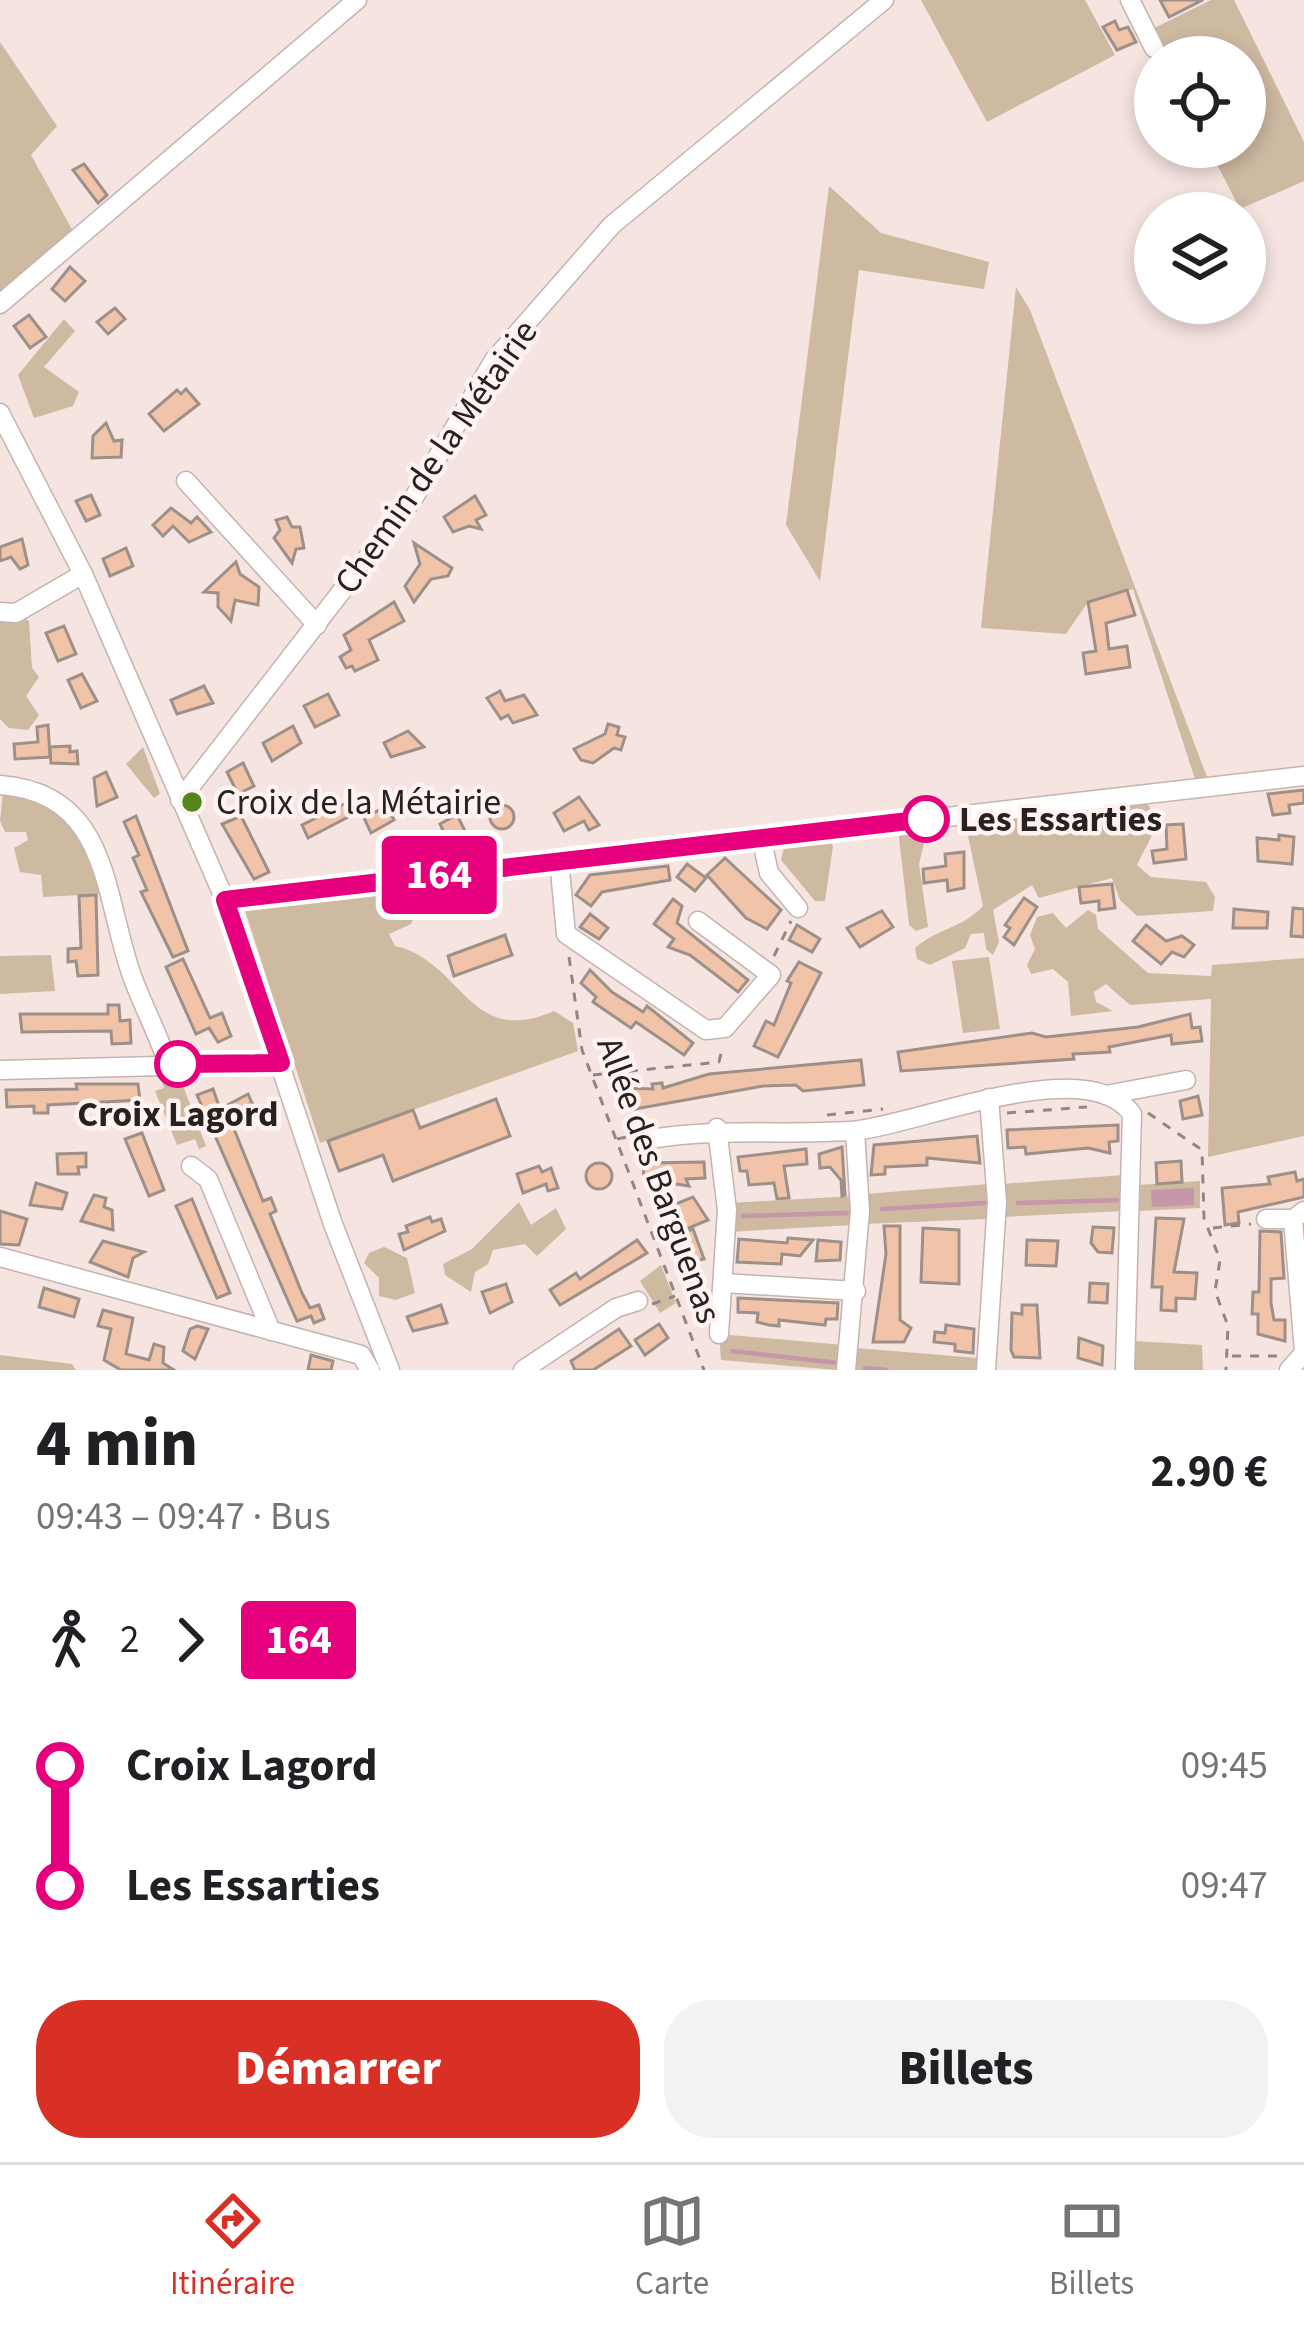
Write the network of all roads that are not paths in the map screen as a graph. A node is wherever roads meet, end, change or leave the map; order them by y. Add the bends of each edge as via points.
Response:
1 (357, 0) edge
2 (884, 0) edge
3 (1130, 0) edge
4 (1148, 36) edge
5 (0, 304) edge
6 (0, 413) edge
7 (9, 450) edge
8 (186, 481) dead end
9 (83, 574) junction
10 (0, 612) edge
11 (317, 625) junction
12 (1304, 776) edge
13 (0, 785) edge
14 (180, 800) junction
15 (761, 837) junction
16 (559, 860) junction
17 (225, 900) junction
18 (798, 908) road end
19 (698, 921) dead end
20 (281, 1063) junction
21 (168, 1064) junction
22 (0, 1070) edge
23 (1186, 1080) dead end
24 (1106, 1095) junction
25 (989, 1098) junction
26 (717, 1128) junction
27 (854, 1131) junction
28 (650, 1139) dead end
29 (191, 1166) dead end
30 (1299, 1215) edge
31 (1266, 1219) road end
32 (0, 1257) edge
33 (724, 1283) junction
34 (856, 1291) junction
35 (638, 1301) road end
36 (271, 1331) junction
37 (719, 1334) dead end
38 (1298, 1359) edge
39 (365, 1363) edge
40 (390, 1370) edge
41 (523, 1370) edge
42 (846, 1370) edge
43 (986, 1370) edge
44 (1125, 1370) edge

1 - 5 street
2 - 11 street, Chemin de la Métairie via 612,225 494,359 413,500
3 - 4 street
6 - 7 street
7 - 9 street
8 - 11 street
9 - 10 street via 16,613
9 - 14 street
11 - 14 street, Chemin de la Métairie
12 - 15 street
13 - 21 street via 68,808 91,835 132,976
14 - 17 street
15 - 16 street
15 - 18 street via 769,873
16 - 17 street
16 - 19 street via 566,934 706,1030 728,1026 771,975
17 - 20 street
20 - 21 street
20 - 40 street
21 - 22 street
23 - 24 street
24 - 25 street via 1055,1089
24 - 44 street via 1132,1114
25 - 27 street
25 - 43 street via 997,1202
26 - 27 street
26 - 28 street
26 - 33 street via 727,1210
27 - 34 street
29 - 36 street via 208,1179
30 - 31 street
30 - 38 street
32 - 36 street
33 - 34 street
33 - 37 street
34 - 42 street
35 - 41 street
36 - 39 street

